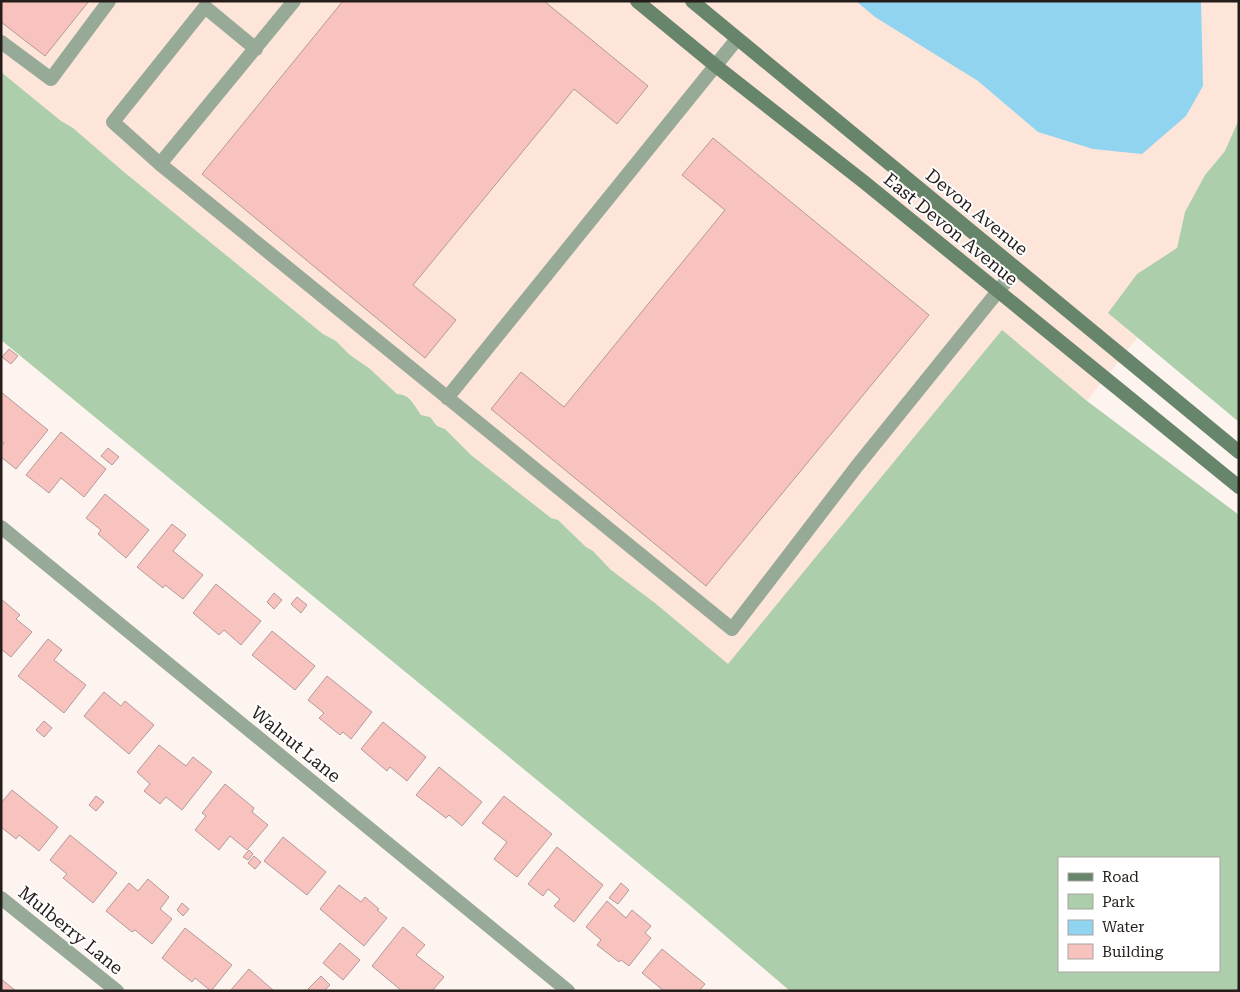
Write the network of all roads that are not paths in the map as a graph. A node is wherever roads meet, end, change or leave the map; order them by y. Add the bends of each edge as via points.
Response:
1 (109, 1) edge
2 (294, 1) edge
3 (637, 1) edge
4 (692, 1) edge
5 (737, 39) junction
6 (1, 42) edge
7 (256, 49) junction
8 (716, 66) junction
9 (160, 164) junction
10 (1016, 269) junction
11 (998, 292) junction
12 (447, 398) junction
13 (1239, 452) edge
14 (1239, 487) edge
15 (1, 527) edge
16 (1, 898) edge
17 (117, 991) edge
18 (568, 991) edge

1 - 6 street via 50,79
2 - 7 street
3 - 8 main road, East Devon Avenue
4 - 5 main road, Devon Avenue
5 - 8 street
5 - 10 main road, Devon Avenue
7 - 9 street
7 - 9 street via 205,8 113,122
8 - 11 main road, East Devon Avenue
8 - 12 street
9 - 12 street
10 - 11 street
10 - 13 main road, Devon Avenue
11 - 12 street via 857,466 732,629
11 - 14 main road, East Devon Avenue
15 - 18 street, Walnut Lane
16 - 17 street, Mulberry Lane

